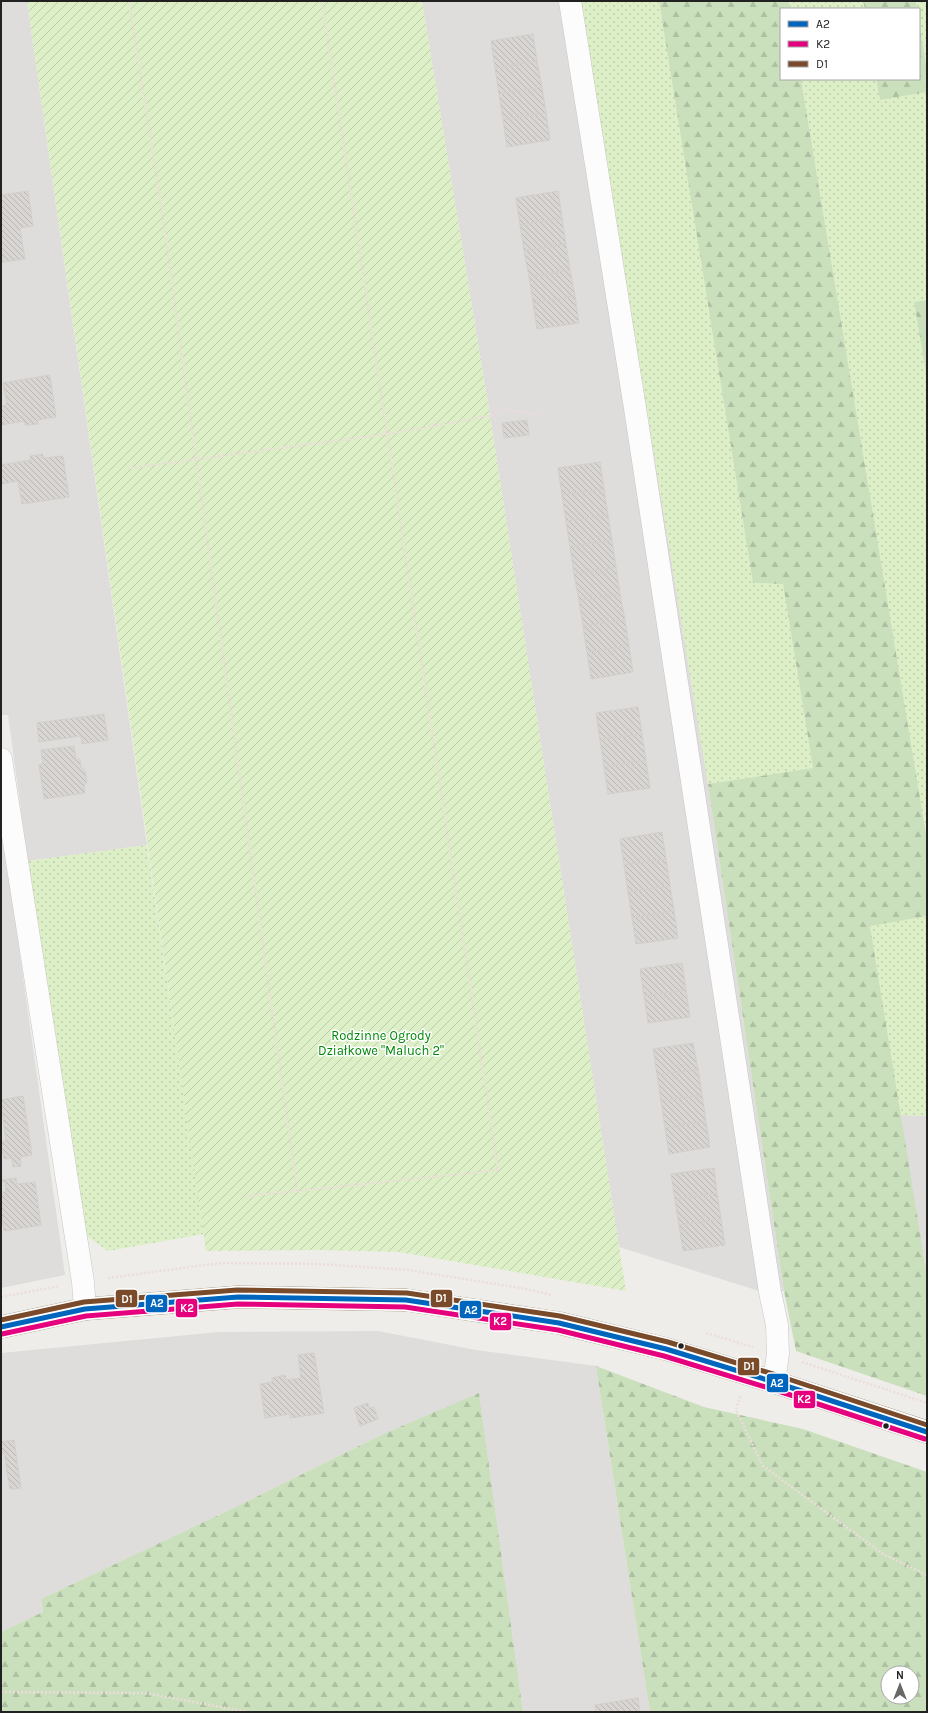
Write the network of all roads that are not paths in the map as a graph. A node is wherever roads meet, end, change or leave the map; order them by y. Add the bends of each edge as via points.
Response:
1 (570, 1) edge
2 (1, 759) edge
3 (85, 1309) junction
4 (1, 1327) edge
5 (774, 1382) junction
6 (927, 1432) edge

1 - 5 lane via 636,408 777,1325 778,1354
2 - 3 lane via 83,1282
3 - 4 main road
3 - 5 main road via 238,1297 406,1300 559,1323 666,1349
5 - 6 main road

